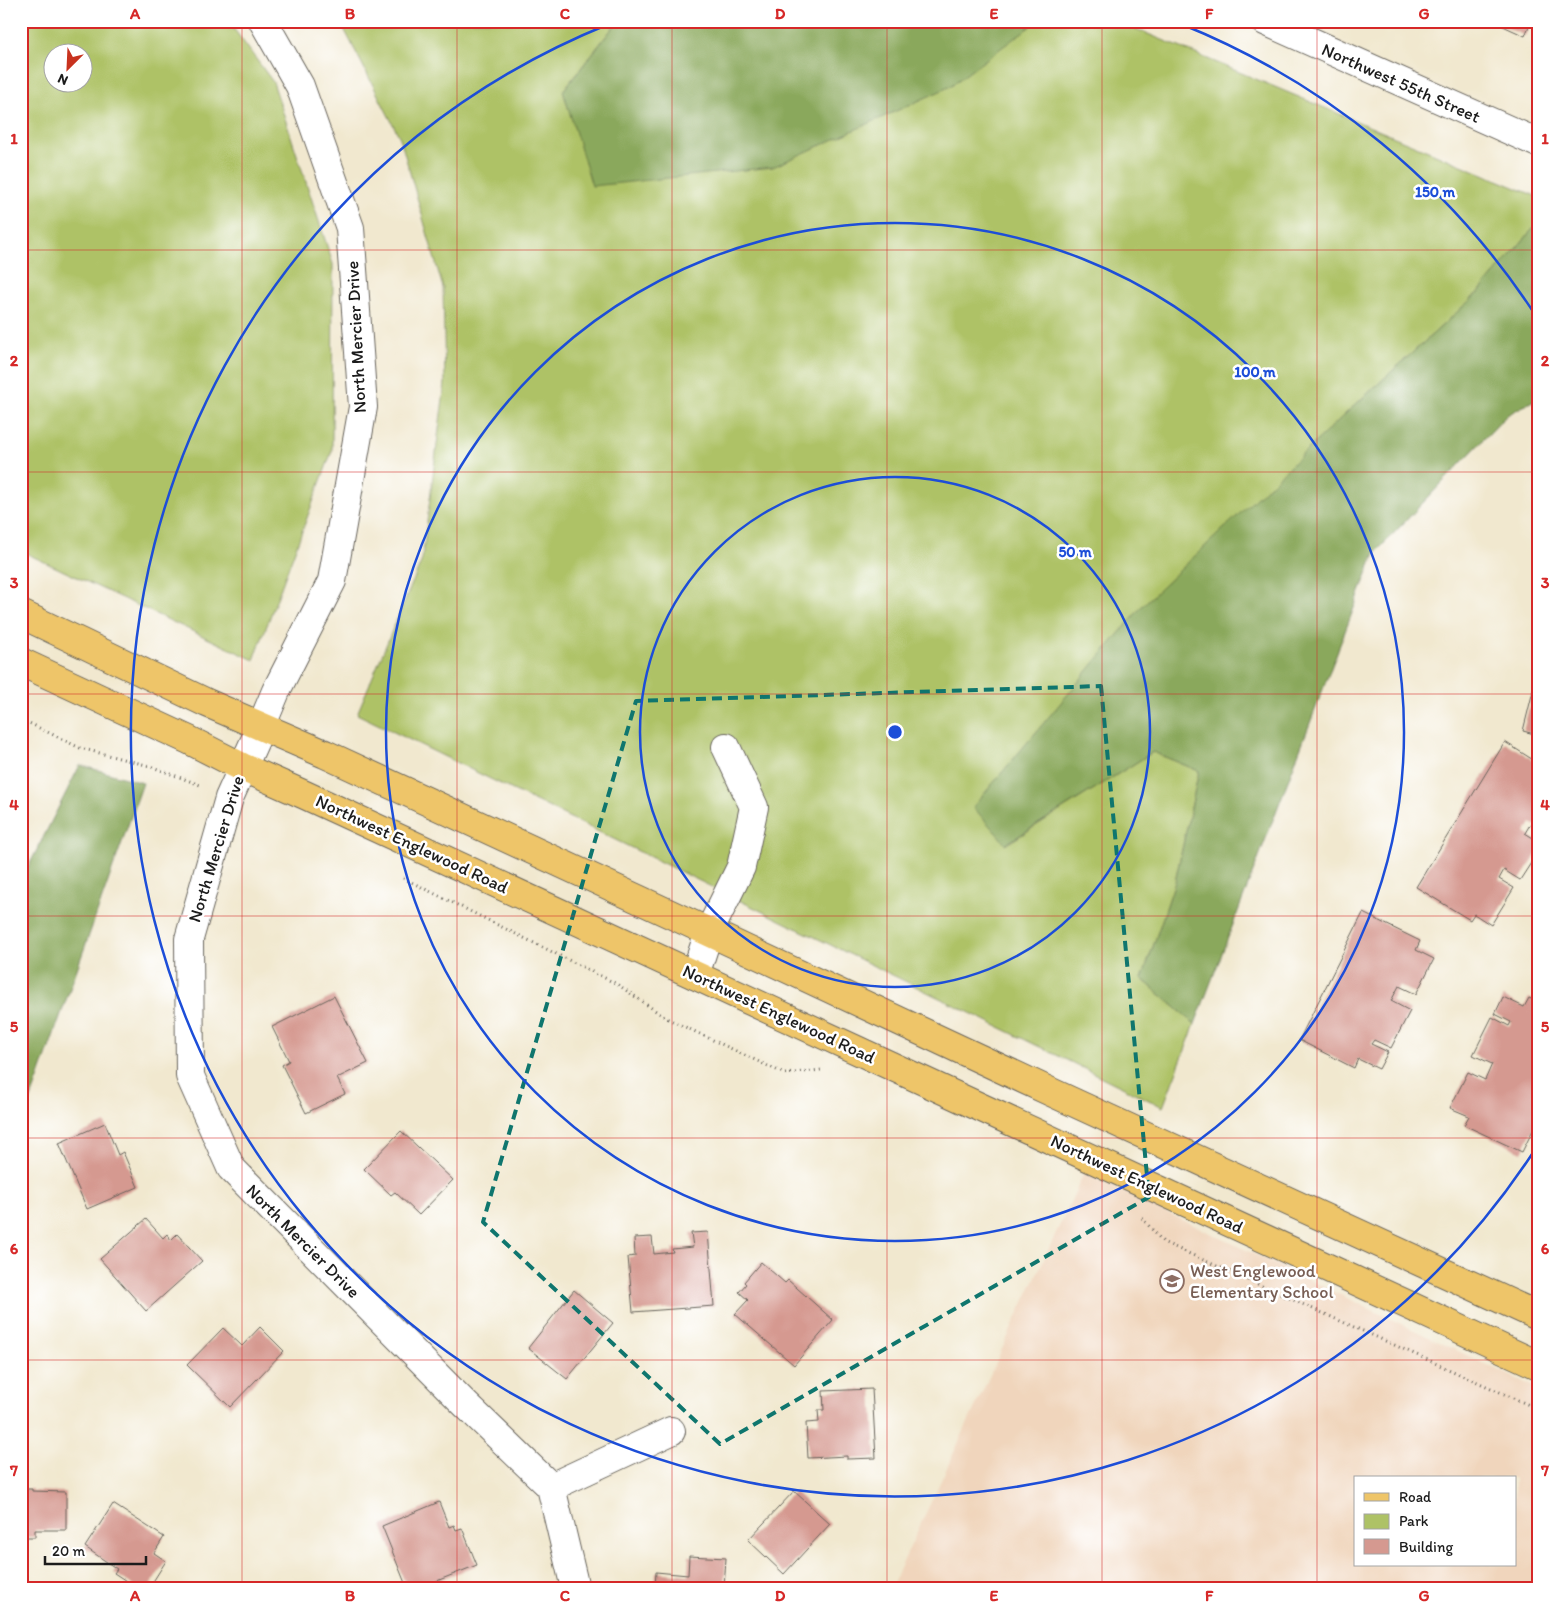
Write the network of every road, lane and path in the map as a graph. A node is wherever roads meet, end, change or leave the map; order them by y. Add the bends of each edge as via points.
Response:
1 (263, 21) edge
2 (1264, 21) edge
3 (1538, 143) edge
4 (21, 614) edge
5 (21, 662) edge
6 (21, 719) edge
7 (261, 727) junction
8 (726, 746) dead end
9 (242, 767) junction
10 (188, 780) dead end
11 (399, 876) dead end
12 (709, 932) junction
13 (695, 975) junction
14 (826, 1069) dead end
15 (1140, 1215) dead end
16 (1538, 1316) edge
17 (1538, 1365) edge
18 (1538, 1409) edge
19 (671, 1431) dead end
20 (551, 1487) junction
21 (575, 1588) edge

1 - 7 street, North Mercier Drive via 300,86 350,228 363,407 332,581
2 - 3 street, Northwest 55th Street
4 - 7 main road
5 - 9 main road, Northwest Englewood Road
6 - 10 path via 80,748 150,766
7 - 9 street, North Mercier Drive
7 - 12 main road
8 - 12 street via 754,807 742,868
9 - 13 main road, Northwest Englewood Road
9 - 20 street, North Mercier Drive via 229,798 188,939 190,1076 231,1168 464,1404
11 - 14 path via 617,984 666,1018 785,1074
12 - 13 street
12 - 16 main road
13 - 17 main road, Northwest Englewood Road
15 - 18 path via 1163,1242
19 - 20 street
20 - 21 street

